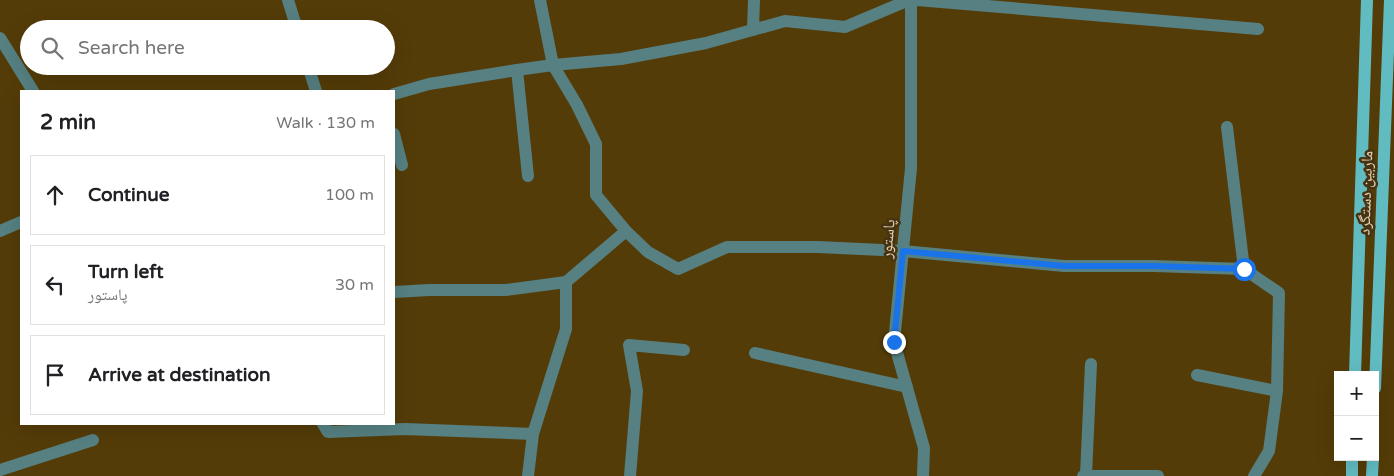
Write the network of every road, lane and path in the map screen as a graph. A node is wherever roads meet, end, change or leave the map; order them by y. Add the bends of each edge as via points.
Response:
1 (288, 0) edge
2 (540, 0) edge
3 (754, 0) edge
4 (910, 0) edge
5 (917, 0) edge
6 (1367, 0) edge
7 (1390, 0) edge
8 (294, 20) edge
9 (1258, 29) dead end
10 (753, 30) junction
11 (0, 38) edge
12 (553, 65) junction
13 (20, 70) edge
14 (517, 70) junction
15 (23, 75) edge
16 (311, 75) edge
17 (32, 90) edge
18 (316, 90) edge
19 (395, 94) edge
20 (1228, 127) dead end
21 (395, 138) edge
22 (402, 165) dead end
23 (528, 176) dead end
24 (20, 222) edge
25 (0, 231) edge
26 (626, 231) junction
27 (903, 251) junction
28 (1244, 269) junction
29 (566, 282) junction
30 (395, 292) edge
31 (684, 350) dead end
32 (755, 353) dead end
33 (1091, 364) dead end
34 (1355, 371) edge
35 (1376, 371) edge
36 (1197, 374) dead end
37 (907, 386) junction
38 (1277, 391) junction
39 (324, 425) edge
40 (533, 434) junction
41 (93, 440) dead end
42 (1352, 461) edge
43 (1373, 461) edge
44 (0, 470) edge
45 (528, 476) edge
46 (630, 476) edge
47 (923, 476) edge
48 (1084, 476) edge
49 (1158, 476) edge
50 (1254, 476) edge
51 (1352, 476) edge
52 (1372, 476) edge

1 - 8 street
2 - 12 street
3 - 10 street
4 - 10 street via 845,26 785,21
4 - 27 street, پاستور via 911,168
5 - 9 street
6 - 34 main road, ماربین دستگرد
7 - 35 main road, ماربین دستگرد
10 - 12 street via 706,43 621,59
11 - 13 street
12 - 14 street
12 - 26 street via 596,144 596,195
14 - 19 street via 430,84
14 - 23 street
15 - 17 street
16 - 18 street
20 - 28 street
21 - 22 street
24 - 25 street
26 - 27 street via 648,252 678,269 727,247
26 - 29 street
27 - 28 street via 1064,266
27 - 37 street, پاستور via 894,342
28 - 38 street via 1279,293
29 - 30 street via 506,290
29 - 40 street via 566,328
31 - 46 street via 629,345 637,391
32 - 37 street
33 - 48 street
36 - 38 street
37 - 47 street, پاستور via 924,448
38 - 50 street via 1269,451
39 - 40 street via 328,432 405,429
40 - 45 street
41 - 44 street
42 - 51 main road
43 - 52 main road
48 - 49 street

